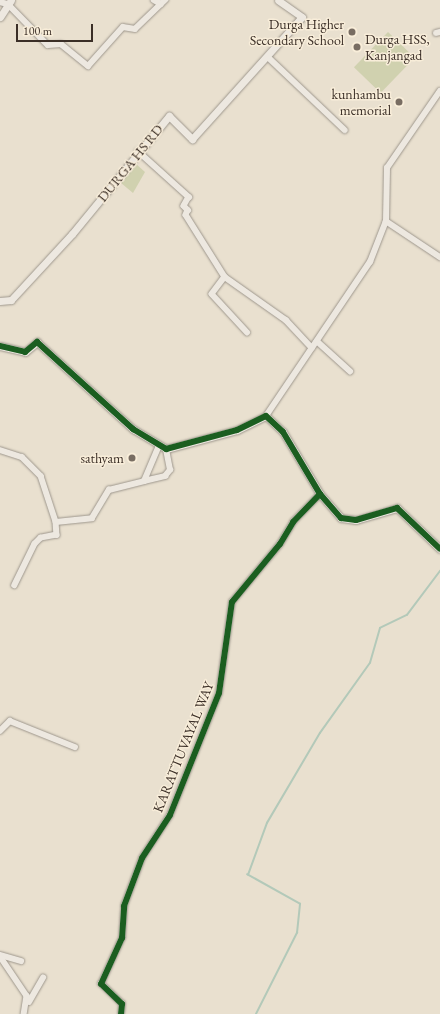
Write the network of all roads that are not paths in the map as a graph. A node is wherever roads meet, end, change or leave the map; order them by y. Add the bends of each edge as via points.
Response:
1 (154, 0) edge
2 (278, 0) edge
3 (0, 2) edge
4 (10, 2) edge
5 (163, 2) edge
6 (0, 17) edge
7 (268, 57) junction
8 (440, 91) edge
9 (345, 130) dead end
10 (138, 151) junction
11 (386, 222) junction
12 (440, 257) edge
13 (225, 277) junction
14 (0, 301) edge
15 (246, 332) dead end
16 (317, 341) junction
17 (0, 346) edge
18 (312, 348) junction
19 (350, 371) dead end
20 (266, 416) junction
21 (162, 447) junction
22 (0, 450) edge
23 (144, 481) junction
24 (320, 494) junction
25 (56, 522) junction
26 (440, 549) edge
27 (15, 585) dead end
28 (0, 731) edge
29 (75, 747) dead end
30 (0, 956) edge
31 (21, 961) dead end
32 (43, 978) dead end
33 (28, 1002) junction
34 (24, 1014) edge
35 (121, 1014) edge

1 - 5 street
2 - 7 street, DURGA HS RD via 302,17
3 - 4 street
4 - 5 street via 48,45 61,44 88,66 123,27 135,29
4 - 6 street
7 - 9 street
7 - 10 street, DURGA HS RD via 192,139 169,116
8 - 11 street via 387,168
10 - 13 street via 189,197 184,206 188,210 186,215
10 - 14 street, DURGA HS RD via 72,234 11,300
11 - 12 street
11 - 16 street via 370,262
13 - 15 street via 212,294
13 - 18 street via 286,320
16 - 18 street
16 - 19 street
17 - 21 street via 25,352 37,342 133,430
18 - 20 street
20 - 21 street via 237,430
20 - 24 street via 283,432
21 - 23 street
21 - 23 street via 170,470 165,476
22 - 25 street via 22,457 41,476
23 - 25 street via 109,490 92,518
24 - 26 street via 341,518 356,520 397,508
24 - 35 street, KARATTUVAYAL WAY via 293,522 280,544 232,602 219,693 170,815 142,858 124,906 122,938 101,984 122,1004
25 - 27 street via 57,535 41,538 34,544
28 - 29 street via 10,721
30 - 31 street
30 - 33 street
32 - 33 street
33 - 34 street

